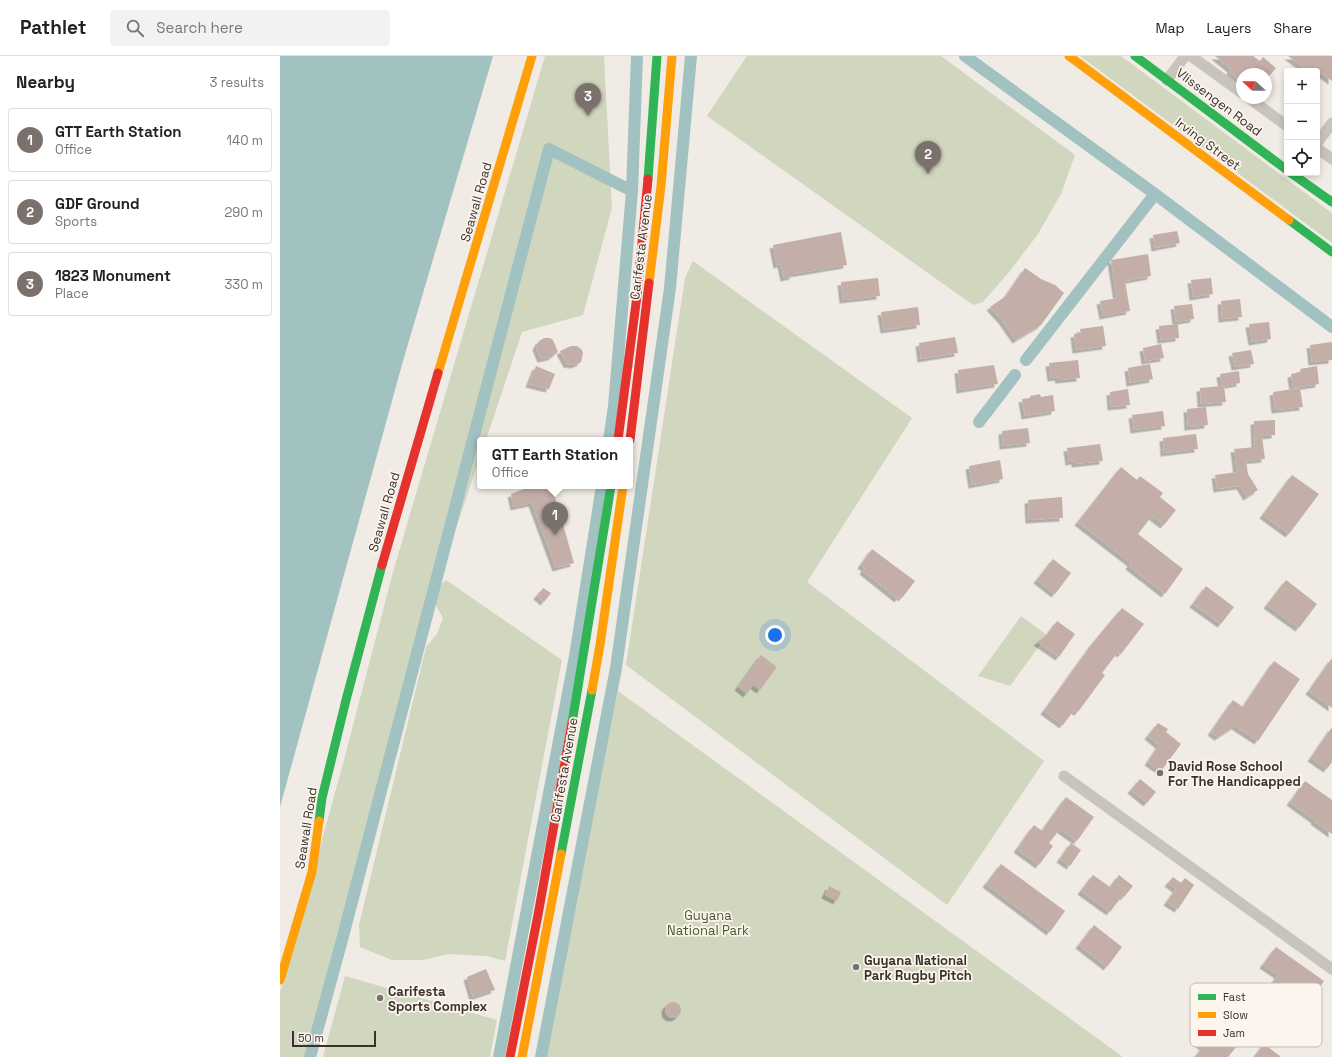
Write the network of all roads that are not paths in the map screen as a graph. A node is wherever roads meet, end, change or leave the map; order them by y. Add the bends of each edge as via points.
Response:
1 (532, 56) edge
2 (658, 56) edge
3 (672, 56) edge
4 (1069, 56) edge
5 (1135, 56) edge
6 (1185, 56) edge
7 (1191, 56) edge
8 (1167, 80) junction
9 (1236, 89) edge
10 (1256, 104) edge
11 (1332, 123) edge
12 (1284, 124) edge
13 (1319, 140) edge
14 (1320, 150) edge
15 (1332, 158) edge
16 (1284, 167) edge
17 (1296, 176) edge
18 (1332, 202) edge
19 (1332, 252) edge
20 (618, 437) edge
21 (630, 437) edge
22 (611, 489) edge
23 (623, 489) edge
24 (1064, 776) dead end
25 (1332, 969) edge
26 (280, 980) edge
27 (510, 1057) edge
28 (522, 1057) edge

1 - 26 main road, Seawall Road via 391,532 322,798 312,872
2 - 20 main road, Carifesta Avenue via 648,186
3 - 21 main road, Carifesta Avenue via 661,186
4 - 19 main road, Irving Street
5 - 8 main road, Vlissengen Road
6 - 8 street
7 - 9 street
8 - 16 main road, Vlissengen Road
10 - 12 street
11 - 13 street
14 - 15 street
17 - 18 main road, Vlissengen Road
22 - 27 main road, Carifesta Avenue via 586,650
23 - 28 main road, Carifesta Avenue via 600,645
24 - 25 street

